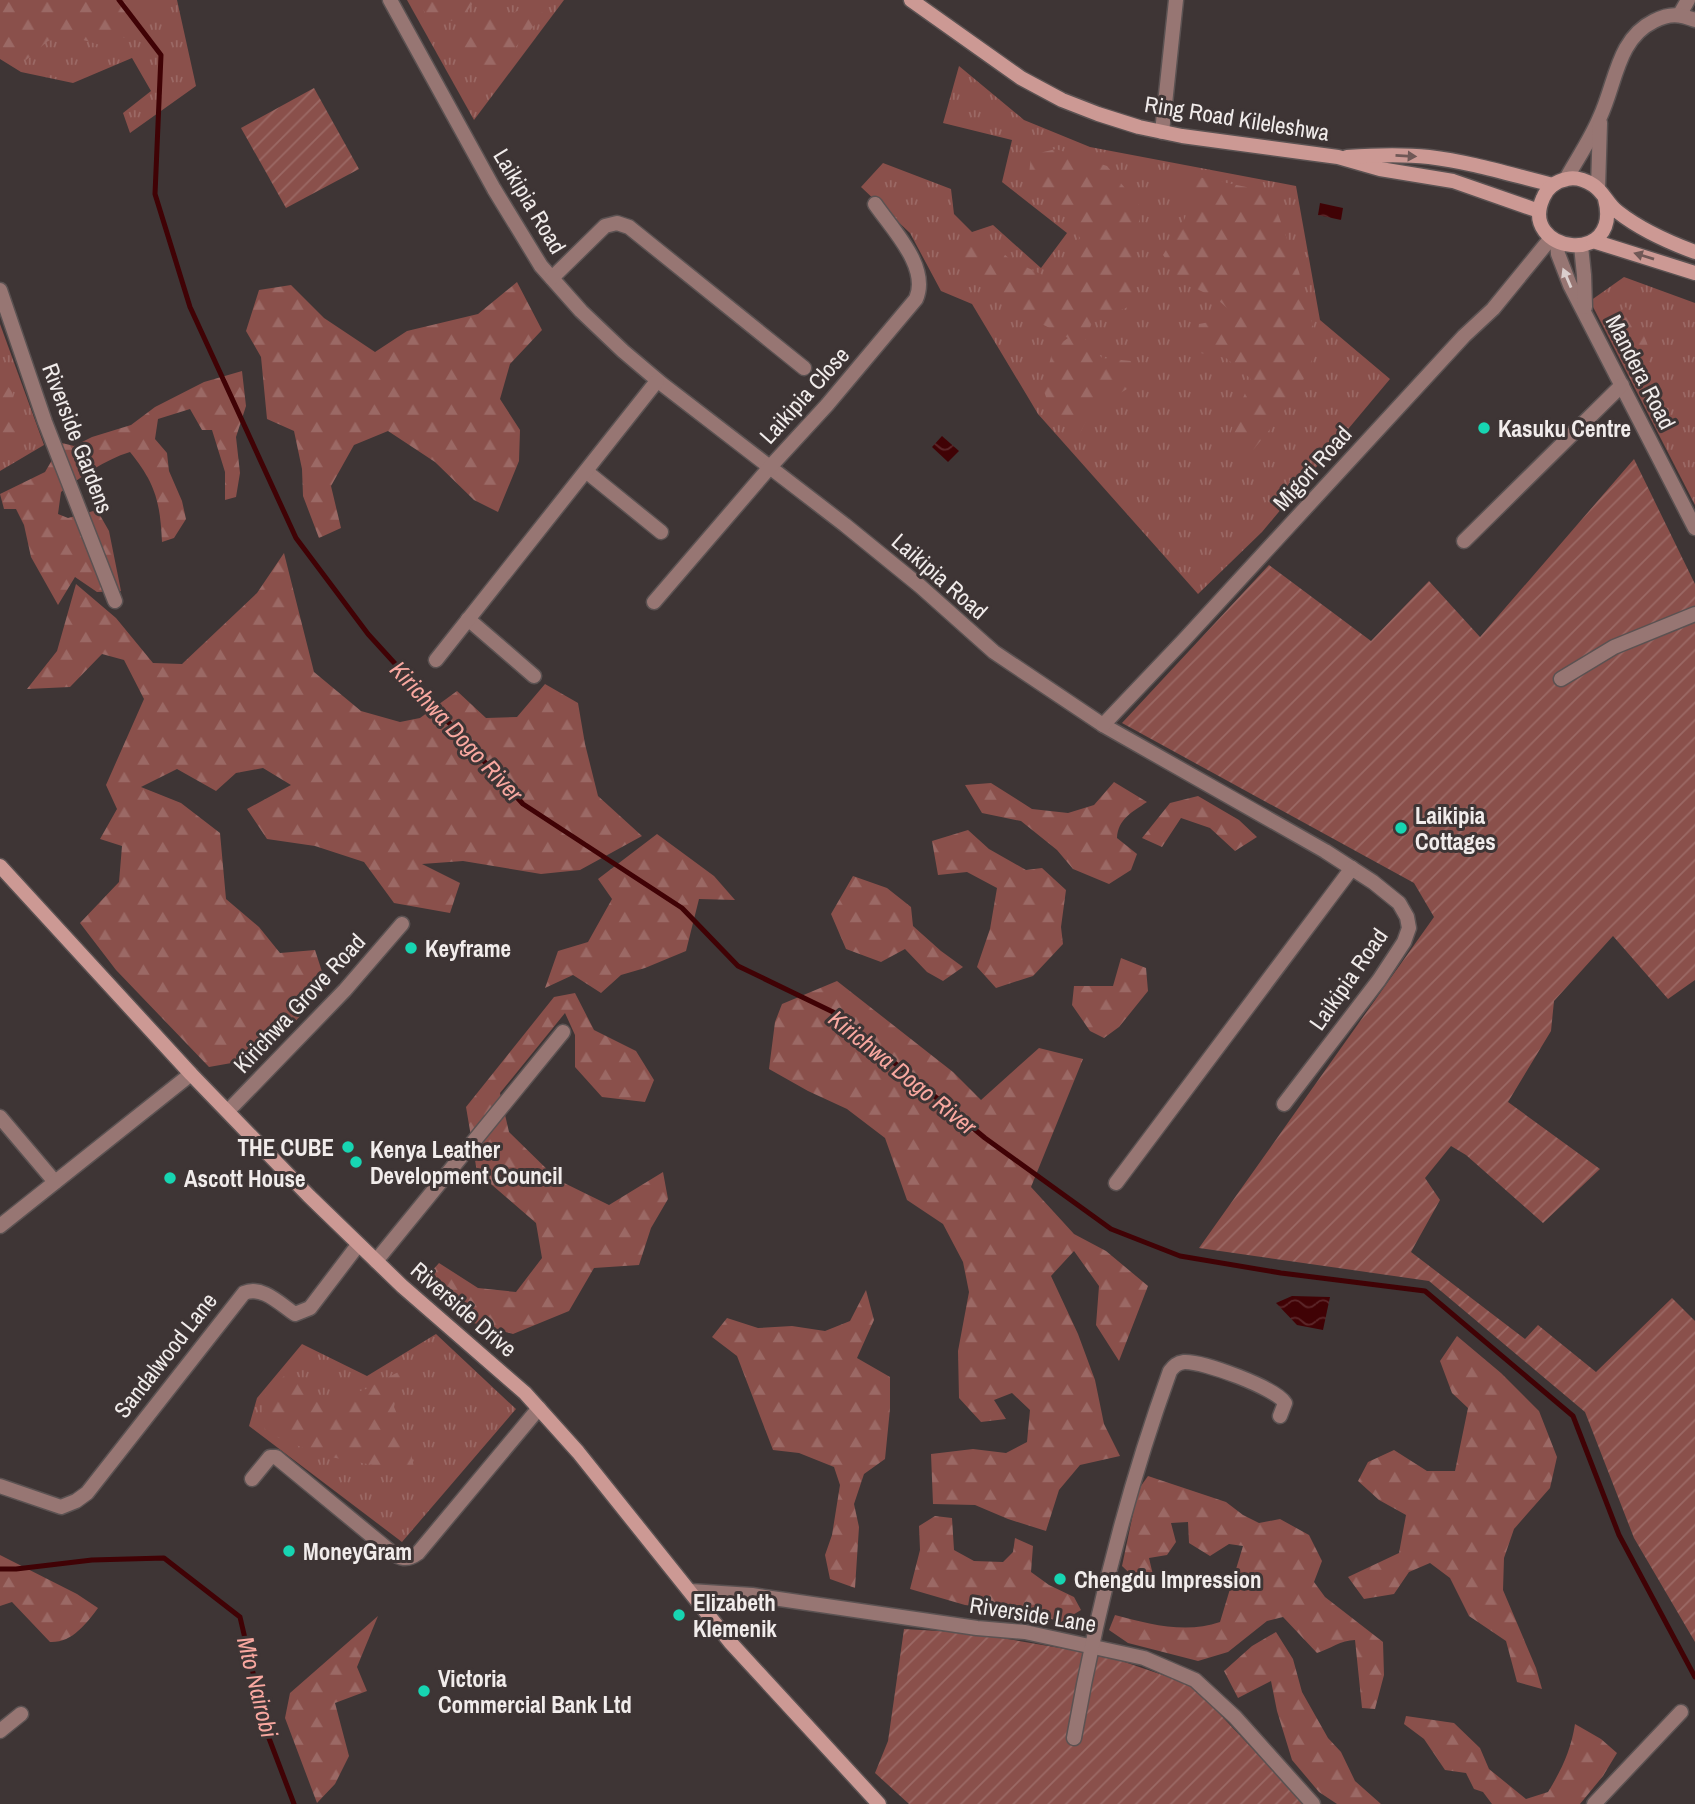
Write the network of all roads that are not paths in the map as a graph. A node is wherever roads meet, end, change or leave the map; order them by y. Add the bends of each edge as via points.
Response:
1 (390, 0) edge
2 (912, 0) edge
3 (1176, 0) edge
4 (1688, 0) edge
5 (1680, 14) junction
6 (1695, 19) edge
7 (1600, 118) junction
8 (1162, 132) junction
9 (1338, 158) junction
10 (1560, 182) junction
11 (1601, 194) junction
12 (875, 204) dead end
13 (1539, 211) junction
14 (1554, 240) junction
15 (1587, 244) junction
16 (1695, 252) edge
17 (1695, 273) edge
18 (552, 278) junction
19 (0, 290) edge
20 (1585, 311) junction
21 (804, 368) dead end
22 (657, 381) junction
23 (1622, 386) junction
24 (770, 467) junction
25 (587, 472) junction
26 (1695, 528) edge
27 (662, 532) dead end
28 (1464, 541) dead end
29 (115, 601) dead end
30 (654, 602) dead end
31 (1695, 614) edge
32 (468, 619) junction
33 (436, 660) dead end
34 (534, 676) dead end
35 (1561, 679) dead end
36 (1103, 725) junction
37 (0, 866) edge
38 (1352, 868) junction
39 (402, 924) dead end
40 (563, 1032) dead end
41 (191, 1074) junction
42 (1284, 1104) dead end
43 (228, 1111) junction
44 (0, 1117) edge
45 (55, 1182) junction
46 (1116, 1183) dead end
47 (0, 1226) edge
48 (358, 1245) junction
49 (376, 1261) junction
50 (539, 1408) junction
51 (1280, 1416) dead end
52 (251, 1479) dead end
53 (0, 1486) edge
54 (690, 1591) junction
55 (1091, 1644) junction
56 (1681, 1712) dead end
57 (22, 1714) dead end
58 (0, 1731) edge
59 (1074, 1738) dead end
60 (1309, 1803) edge
61 (879, 1804) edge
62 (1594, 1804) edge

1 - 18 street, Laikipia Road via 494,189
2 - 8 street, Ring Road Kileleshwa via 1021,78 1062,100
3 - 8 street
4 - 5 street
5 - 6 street
5 - 7 street via 1654,20 1629,39
7 - 10 street
7 - 11 street
8 - 9 street, Ring Road Kileleshwa
9 -> 10 street, Ring Road Kileleshwa via 1430,157
9 - 13 street, Ring Road Kileleshwa via 1453,181
10 - 11 street via 1583,180
10 - 13 street via 1541,201
11 - 15 street via 1608,218
11 - 16 street via 1617,212
12 - 24 street, Laikipia Close via 914,261 919,293
13 - 14 street
14 - 15 street via 1568,246
20 -> 14 street, Mandera Road
14 - 36 street, Migori Road
17 -> 15 street
15 - 20 street, Mandera Road
18 - 21 street via 605,226 629,227
18 - 22 street, Laikipia Road
19 - 29 street, Riverside Gardens via 45,422
20 - 23 street, Mandera Road
22 - 24 street, Laikipia Road
22 - 25 street
23 - 26 street, Mandera Road
23 - 28 street
24 - 30 street, Laikipia Close
24 - 36 street, Laikipia Road via 920,586 993,652
25 - 27 street
25 - 32 street
31 - 35 street via 1614,647
32 - 33 street
32 - 34 street
36 - 38 street, Laikipia Road
37 - 41 street, Riverside Drive
38 - 42 street, Laikipia Road via 1399,903 1409,928 1378,981
38 - 46 street
39 - 43 street, Kirichwa Grove Road
40 - 49 street
41 - 43 street, Riverside Drive
41 - 45 street
43 - 48 street, Riverside Drive
44 - 45 street
45 - 47 street
48 - 49 street, Riverside Drive
48 - 53 street, Sandalwood Lane via 310,1308 300,1313 265,1293 244,1293 87,1493 76,1501 61,1507
49 - 50 street, Riverside Drive
50 - 52 street via 418,1553 409,1558 397,1557 276,1457 270,1457
50 - 54 street, Riverside Drive
51 - 55 street via 1285,1403 1280,1395 1233,1374 1186,1362 1170,1371 1148,1432
54 - 55 street, Riverside Lane via 752,1595
54 - 61 street, Riverside Drive via 730,1642
55 - 59 street
55 - 60 street, Riverside Lane via 1144,1658 1195,1680 1236,1717
56 - 62 street
57 - 58 street

